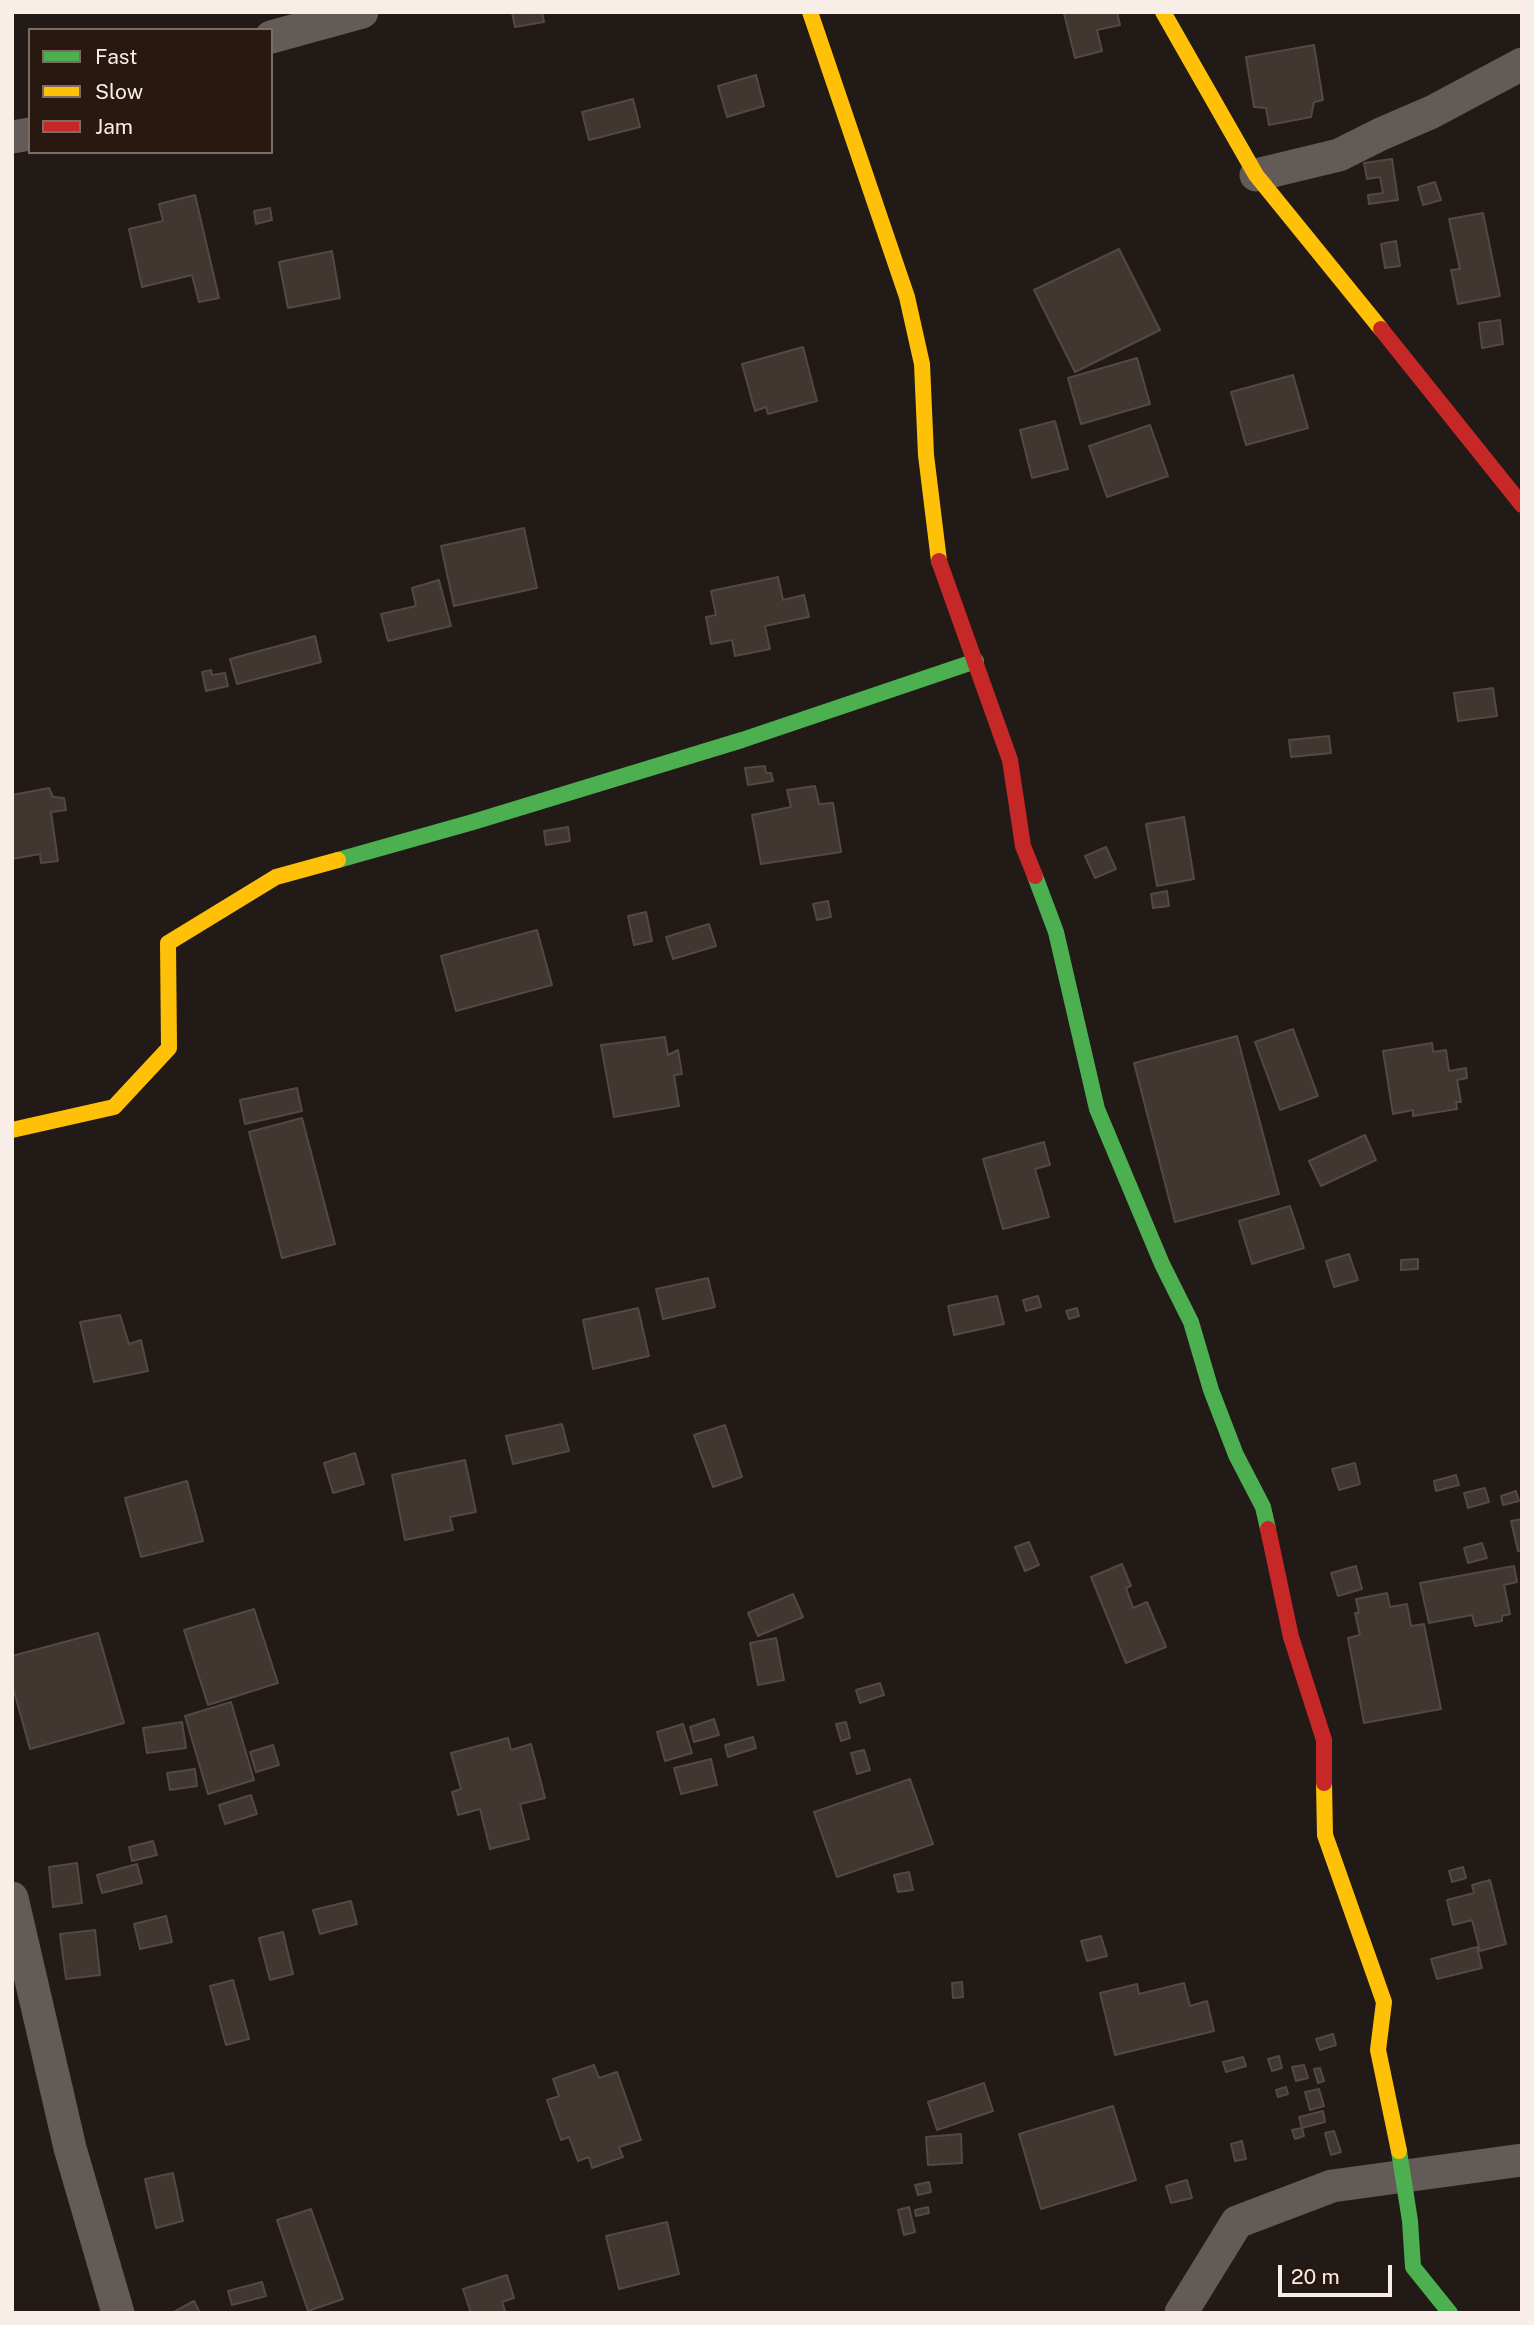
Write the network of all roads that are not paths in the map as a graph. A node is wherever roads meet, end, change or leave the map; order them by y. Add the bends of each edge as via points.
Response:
1 (362, 12) edge
2 (810, 12) edge
3 (1163, 12) edge
4 (273, 36) edge
5 (1522, 64) edge
6 (1256, 175) junction
7 (1522, 505) edge
8 (976, 661) junction
9 (12, 1130) edge
10 (12, 1898) edge
11 (1522, 2160) edge
12 (1402, 2177) junction
13 (118, 2313) edge
14 (1181, 2313) edge
15 (1450, 2313) edge

1 - 4 street
2 - 8 street via 906,297 922,364 926,455 939,560
3 - 6 street
5 - 6 street via 1432,113 1339,155
6 - 7 street
8 - 9 street via 729,744 276,877 168,943 169,1048 114,1107
8 - 12 street via 1010,760 1023,846 1056,932 1097,1109 1161,1264 1191,1322 1236,1455 1263,1507 1291,1637 1324,1740 1325,1835 1384,2002 1378,2050
10 - 13 street via 69,2148
11 - 12 street
12 - 14 street via 1332,2186 1237,2222
12 - 15 street via 1413,2267

